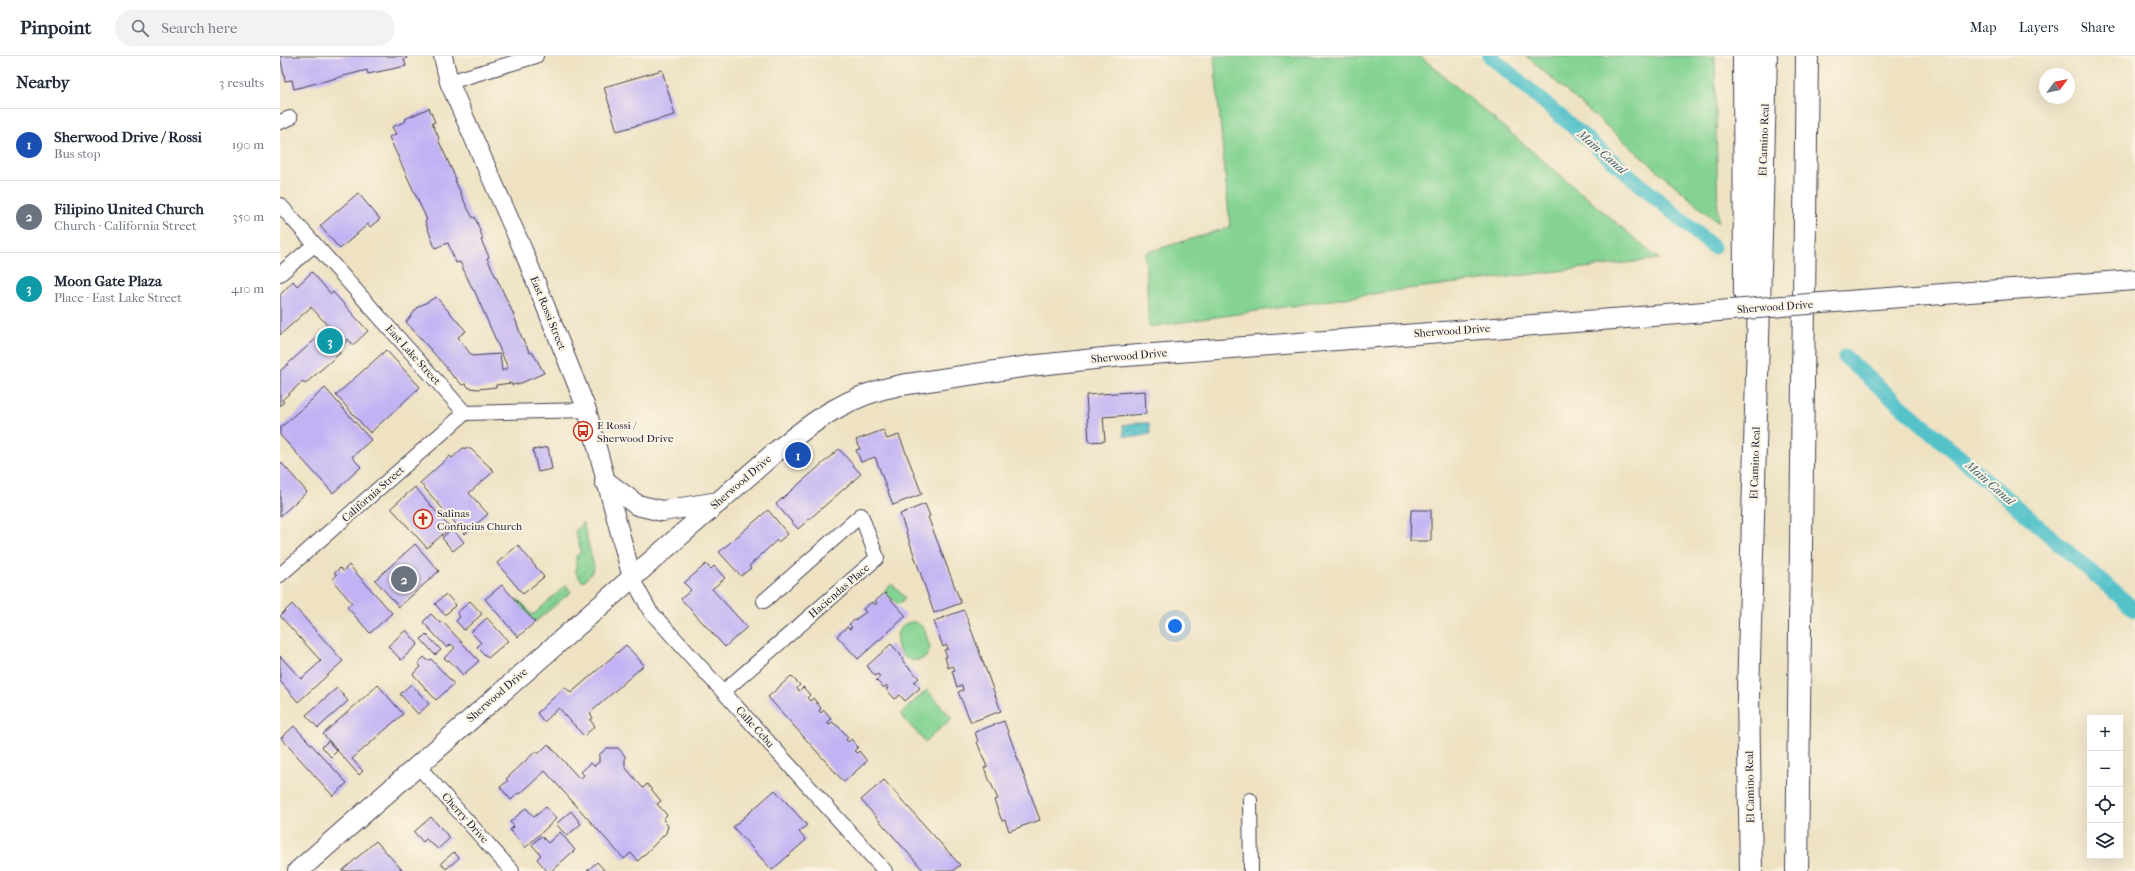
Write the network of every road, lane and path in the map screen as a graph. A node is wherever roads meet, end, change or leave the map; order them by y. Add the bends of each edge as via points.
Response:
1 (443, 56) edge
2 (536, 56) edge
3 (1744, 56) edge
4 (1766, 56) edge
5 (1807, 56) edge
6 (449, 82) junction
7 (280, 206) edge
8 (314, 245) junction
9 (280, 274) edge
10 (2135, 280) edge
11 (587, 410) junction
12 (465, 413) junction
13 (605, 481) junction
14 (719, 502) junction
15 (280, 575) edge
16 (632, 578) junction
17 (764, 601) dead end
18 (723, 692) junction
19 (1748, 694) junction
20 (417, 765) junction
21 (1250, 800) dead end
22 (298, 871) edge
23 (512, 871) edge
24 (885, 871) edge
25 (1251, 871) edge
26 (1751, 871) edge
27 (1797, 871) edge

1 - 6 street, East Rossi Street
2 - 6 street
3 - 19 highway
4 - 19 highway, El Camino Real
5 - 27 highway
6 - 11 street, East Rossi Street via 523,250
7 - 8 street, East Lake Street
8 - 9 street
8 - 12 street, East Lake Street
10 - 14 main road, Sherwood Drive, bridge via 1113,357 1029,366 880,389 833,409 810,424
11 - 12 street
11 - 13 street, East Rossi Street
12 - 15 street, California Street
13 - 14 main road via 637,505 662,511
13 - 16 street, East Rossi Street
14 - 16 main road, Sherwood Drive
16 - 18 street, Calle Cebu via 650,611
16 - 20 main road, Sherwood Drive
17 - 18 street, Haciendas Place via 862,515 877,558
18 - 24 street, Calle Cebu
19 - 26 highway, El Camino Real
20 - 22 main road, Sherwood Drive
20 - 23 street, Cherry Drive
21 - 25 street

